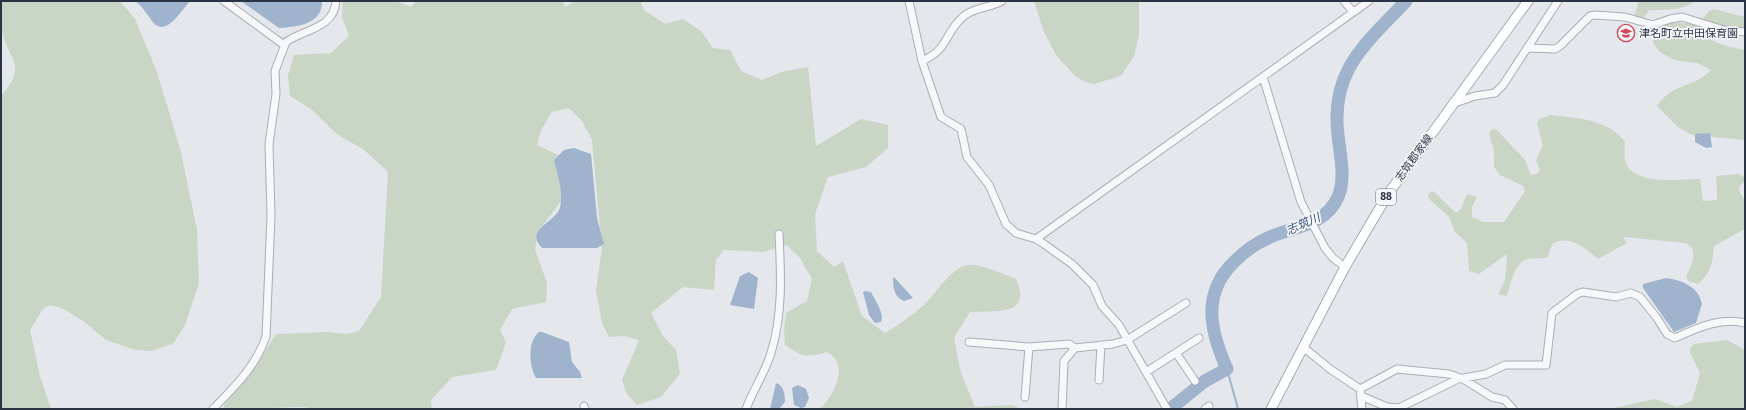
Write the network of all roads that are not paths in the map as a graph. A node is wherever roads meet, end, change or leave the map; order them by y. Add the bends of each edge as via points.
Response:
1 (224, 1) edge
2 (336, 1) edge
3 (908, 1) edge
4 (1002, 1) edge
5 (1344, 1) edge
6 (1369, 1) edge
7 (1528, 1) edge
8 (1558, 1) edge
9 (1353, 12) junction
10 (1745, 32) edge
11 (284, 45) junction
12 (1528, 48) junction
13 (922, 61) junction
14 (1263, 77) junction
15 (1455, 103) junction
16 (779, 234) dead end
17 (1036, 239) junction
18 (1345, 267) junction
19 (1186, 303) dead end
20 (1745, 323) edge
21 (1199, 338) dead end
22 (1127, 340) junction
23 (969, 342) dead end
24 (1101, 345) junction
25 (1029, 346) junction
26 (1303, 347) junction
27 (1075, 348) junction
28 (1176, 353) junction
29 (1146, 372) junction
30 (1463, 379) junction
31 (1099, 380) dead end
32 (1195, 381) dead end
33 (1361, 393) junction
34 (1025, 397) dead end
35 (1166, 408) edge
36 (213, 409) edge
37 (746, 409) edge
38 (1062, 409) edge
39 (1271, 409) edge
40 (1362, 409) edge
41 (1513, 409) edge

1 - 11 street
2 - 11 street via 332,13 320,27 291,38
3 - 13 street
4 - 13 street via 964,16 955,25 941,50
5 - 9 street
6 - 9 street
7 - 15 main road, 志筑郡家線 / 88
8 - 12 street
9 - 14 street
10 - 12 street via 1724,30 1681,17 1653,25 1625,17 1595,15 1590,16 1555,49
11 - 36 street via 275,71 276,94 269,144 272,179 266,337 245,377
12 - 15 street via 1495,93 1474,96
13 - 17 street via 941,117 961,129 967,157 989,185 1006,224 1021,236
14 - 17 street
14 - 18 street via 1301,202 1325,248
15 - 18 main road, 志筑郡家線 / 88 via 1388,194
16 - 37 street via 781,286 778,326 771,353
17 - 22 street via 1072,264 1093,285 1102,306
18 - 26 main road, 志筑郡家線 / 88
19 - 22 street
20 - 30 street via 1716,322 1675,338 1668,334 1640,297 1631,293 1616,297 1583,292 1552,313 1546,365 1505,365 1486,374
21 - 28 street
22 - 24 street
22 - 29 street
23 - 25 street
24 - 27 street
24 - 31 street
25 - 27 street via 1069,344
25 - 34 street
26 - 33 street
26 - 39 main road, 志筑郡家線 / 88
27 - 38 street via 1064,361
28 - 29 street
28 - 32 street
29 - 35 street
30 - 33 street via 1449,374 1396,369
30 - 33 street via 1458,379 1399,408 1387,407
30 - 41 street via 1492,397 1505,400
33 - 40 street

